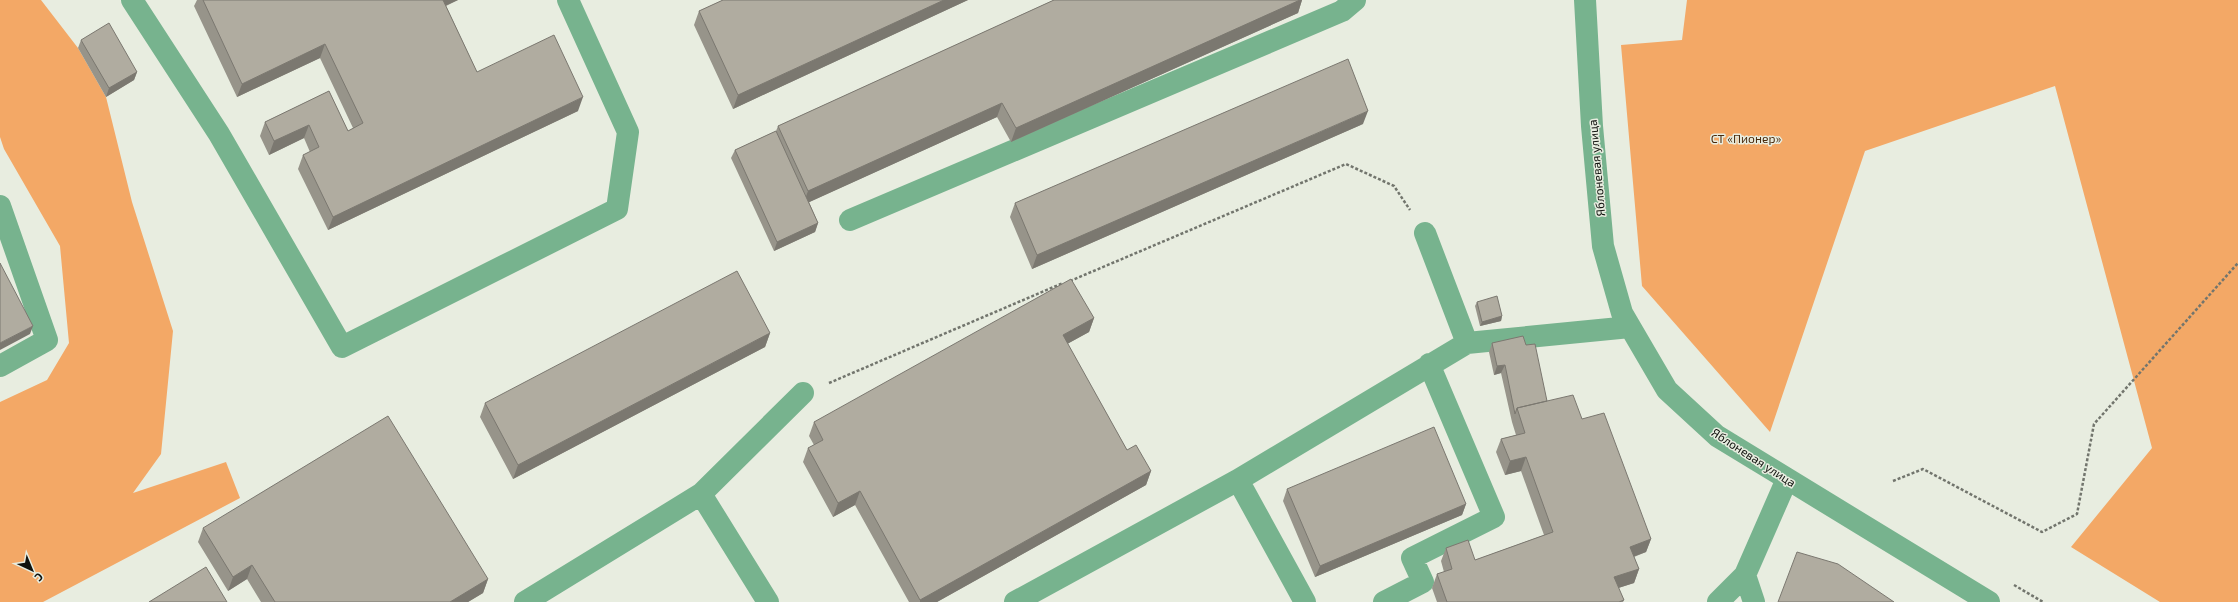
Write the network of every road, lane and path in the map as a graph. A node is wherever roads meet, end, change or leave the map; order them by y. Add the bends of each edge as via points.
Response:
1 (132, 0) edge
2 (568, 0) edge
3 (1355, 0) edge
4 (1585, 0) edge
5 (0, 206) edge
6 (850, 220) dead end
7 (1426, 233) joint
8 (2238, 263) edge
9 (1630, 327) junction
10 (1467, 343) junction
11 (1429, 364) junction
12 (0, 366) edge
13 (803, 393) joint
14 (1238, 480) junction
15 (1787, 480) junction
16 (1893, 481) dead end
17 (701, 494) junction
18 (1745, 575) junction
19 (525, 602) edge
20 (768, 602) edge
21 (1015, 602) edge
22 (1305, 602) edge
23 (1384, 602) edge
24 (1718, 602) edge
25 (1754, 602) edge
26 (1989, 602) edge

1 - 2 street via 218,134 342,347 617,209 628,132
3 - 6 street via 1342,11
4 - 9 street, Яблоневая улица via 1592,126 1603,246 1622,313
5 - 12 street via 47,340
7 - 10 street
7 - 13 path via 1394,186 1346,164
8 - 16 path via 2094,424 2077,514 2042,532 1923,469
9 - 10 street
9 - 15 street, Яблоневая улица via 1668,390 1717,436
10 - 11 street
11 - 14 street
11 - 23 street via 1494,517 1412,558 1424,582
13 - 17 street
14 - 21 street
14 - 22 street
15 - 18 street
15 - 26 street, Яблоневая улица
17 - 19 street
17 - 20 street
18 - 24 street
18 - 25 street

